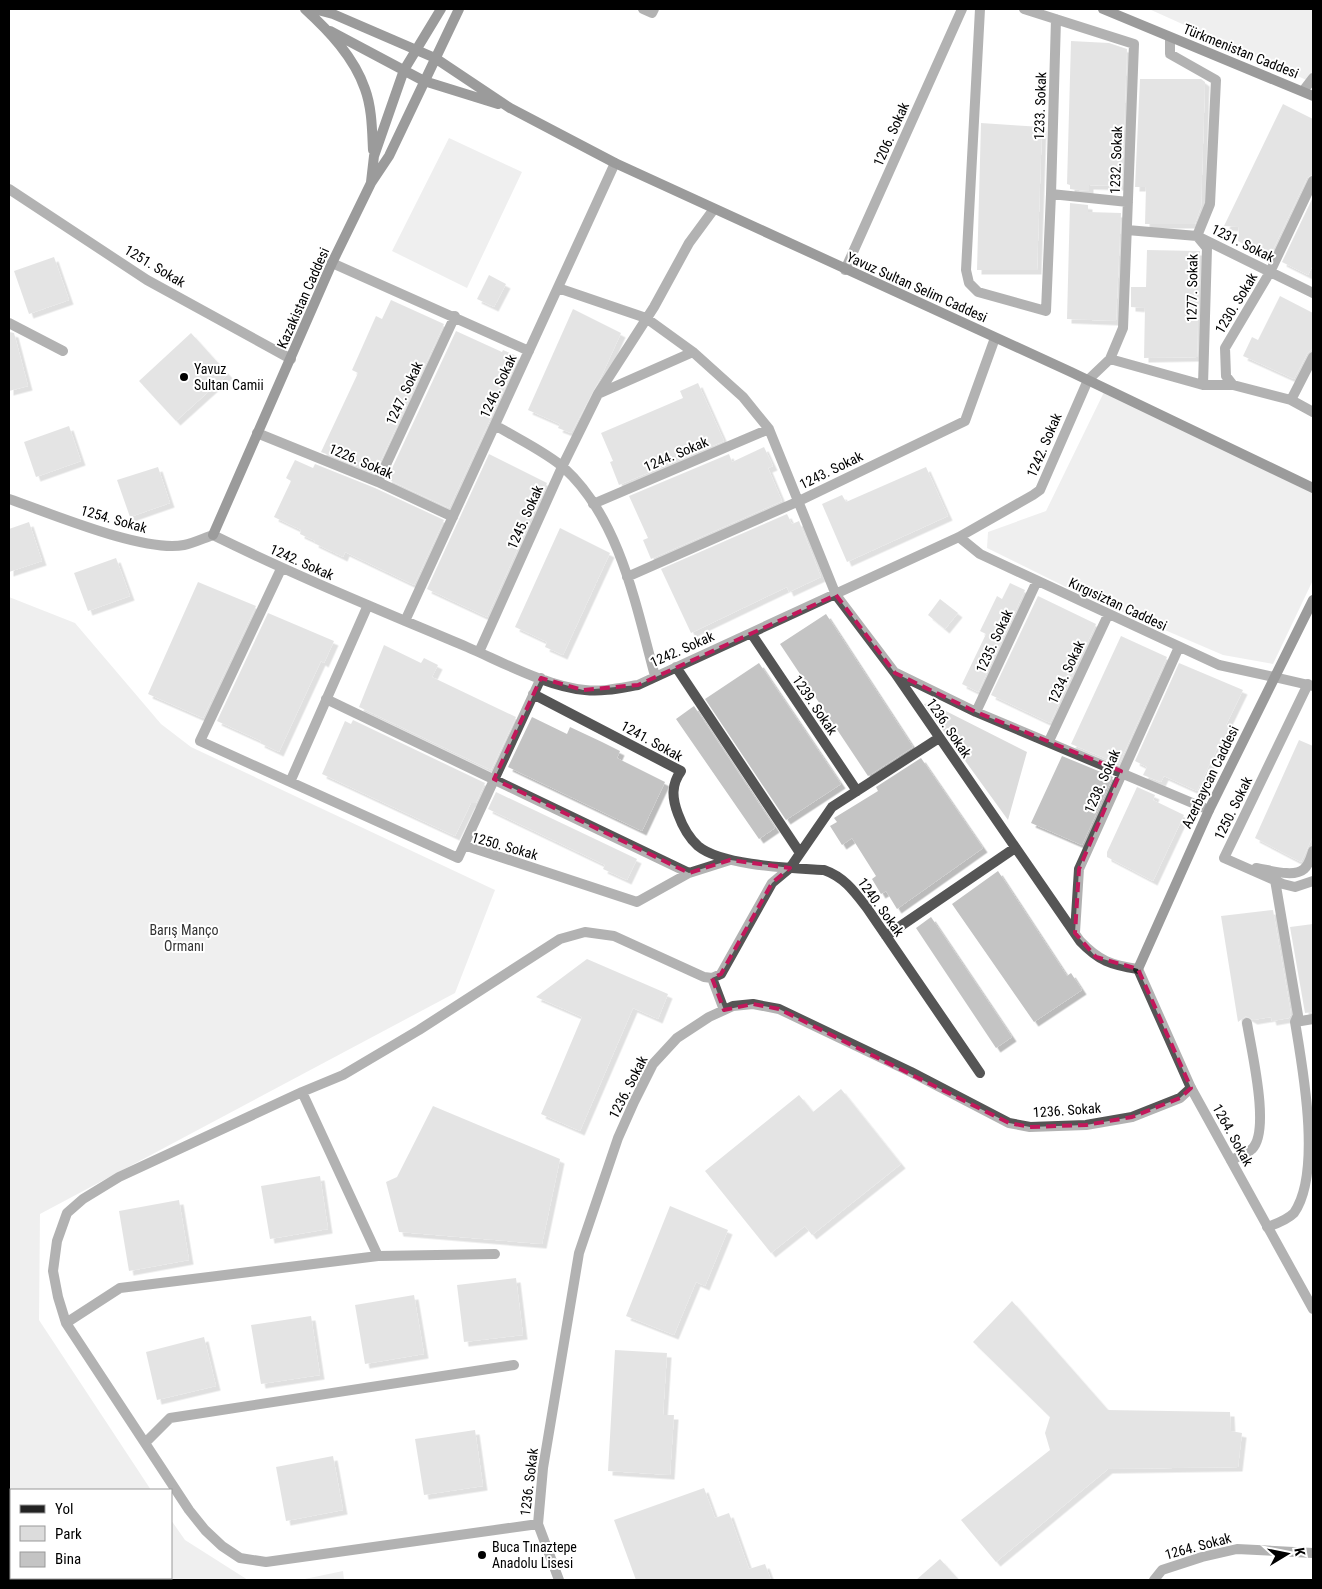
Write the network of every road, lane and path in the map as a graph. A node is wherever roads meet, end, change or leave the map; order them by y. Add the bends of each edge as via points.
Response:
1 (305, 9) edge
2 (314, 9) edge
3 (441, 9) edge
4 (459, 9) edge
5 (643, 9) edge
6 (654, 9) edge
7 (962, 9) edge
8 (980, 9) edge
9 (1024, 9) edge
10 (1103, 9) edge
11 (1056, 19) junction
12 (330, 31) junction
13 (1170, 38) junction
14 (415, 48) junction
15 (435, 58) junction
16 (404, 70) junction
17 (1313, 78) edge
18 (424, 81) junction
19 (1303, 91) junction
20 (1313, 96) edge
21 (510, 108) junction
22 (374, 156) junction
23 (615, 163) junction
24 (1313, 181) edge
25 (371, 183) junction
26 (9, 189) edge
27 (1051, 194) junction
28 (1128, 202) junction
29 (714, 209) junction
30 (1127, 230) junction
31 (1197, 236) junction
32 (332, 263) junction
33 (845, 270) junction
34 (1270, 272) junction
35 (558, 288) junction
36 (1313, 293) edge
37 (455, 316) junction
38 (646, 318) junction
39 (9, 323) edge
40 (995, 338) junction
41 (63, 351) dead end
42 (529, 351) junction
43 (693, 352) junction
44 (1313, 356) edge
45 (1110, 359) junction
46 (291, 360) junction
47 (1088, 380) junction
48 (1203, 385) junction
49 (1232, 385) junction
50 (598, 394) junction
51 (1292, 400) junction
52 (1313, 412) edge
53 (495, 425) junction
54 (769, 429) junction
55 (257, 432) junction
56 (562, 467) junction
57 (378, 482) junction
58 (1313, 488) edge
59 (9, 499) edge
60 (799, 501) junction
61 (593, 504) junction
62 (453, 517) junction
63 (213, 534) junction
64 (959, 537) junction
65 (281, 569) junction
66 (627, 577) junction
67 (1037, 581) junction
68 (836, 595) junction
69 (1313, 600) edge
70 (368, 605) junction
71 (1108, 615) junction
72 (405, 621) junction
73 (751, 633) junction
74 (1179, 648) junction
75 (479, 652) junction
76 (676, 667) junction
77 (895, 673) junction
78 (655, 676) junction
79 (1274, 677) junction
80 (541, 678) junction
81 (1311, 685) edge
82 (533, 694) junction
83 (326, 699) junction
84 (976, 712) junction
85 (939, 738) junction
86 (1049, 742) junction
87 (1121, 771) junction
88 (494, 779) junction
89 (290, 782) junction
90 (857, 791) junction
91 (1209, 810) junction
92 (464, 846) junction
93 (1015, 848) junction
94 (1313, 851) edge
95 (800, 852) junction
96 (730, 860) junction
97 (1242, 866) junction
98 (790, 868) junction
99 (689, 873) junction
100 (1274, 880) junction
101 (1313, 881) edge
102 (1075, 933) junction
103 (886, 936) junction
104 (1138, 969) junction
105 (712, 978) junction
106 (724, 1010) junction
107 (1296, 1018) junction
108 (1313, 1019) edge
109 (1247, 1023) dead end
110 (980, 1073) dead end
111 (1191, 1088) junction
112 (302, 1092) junction
113 (1231, 1160) junction
114 (1268, 1228) junction
115 (494, 1254) dead end
116 (378, 1256) junction
117 (1313, 1309) edge
118 (66, 1322) junction
119 (514, 1366) dead end
120 (145, 1443) junction
121 (538, 1524) junction
122 (1313, 1553) edge
123 (559, 1580) edge
124 (1154, 1580) edge

1 - 12 main road
2 - 14 main road
3 - 14 main road, Kazakistan Caddesi
4 - 15 main road, Kazakistan Caddesi
5 - 6 street via 652,13
7 - 33 street, 1206. Sokak
8 - 27 street, 1233. Sokak via 966,270 969,283 978,292 1046,311
9 - 11 street, 1232. Sokak
10 - 13 main road, Türkmenistan Caddesi
11 - 27 street, 1233. Sokak
11 - 28 street, 1232. Sokak via 1134,44
12 - 16 main road
12 - 22 main road via 365,89
13 - 19 main road, Türkmenistan Caddesi
13 - 31 street, 1277. Sokak via 1170,54 1216,80 1210,204
14 - 15 main road
14 - 16 main road, Kazakistan Caddesi
15 - 18 main road, Kazakistan Caddesi
15 - 21 main road
16 - 18 main road
16 - 22 main road, Kazakistan Caddesi
17 - 19 street
18 - 21 main road
18 - 25 main road, Kazakistan Caddesi via 389,156
19 - 20 main road, Türkmenistan Caddesi
21 - 23 main road, Yavuz Sultan Selim Caddesi
22 - 25 main road, Kazakistan Caddesi
23 - 29 main road, Yavuz Sultan Selim Caddesi
23 - 35 street, 1246. Sokak
24 - 34 street, 1230. Sokak
25 - 32 main road, Kazakistan Caddesi
26 - 46 street, 1251. Sokak via 147,280
27 - 28 street
28 - 30 street, 1232. Sokak
29 - 33 main road, Yavuz Sultan Selim Caddesi
29 - 38 street, 1245. Sokak via 689,243
30 - 31 street, 1231. Sokak
30 - 45 street, 1232. Sokak via 1123,328
31 - 34 street, 1231. Sokak
31 - 48 street, 1277. Sokak via 1207,248
32 - 37 street
32 - 46 main road, Kazakistan Caddesi
33 - 40 main road, Yavuz Sultan Selim Caddesi
34 - 36 street, 1231. Sokak
34 - 49 street, 1230. Sokak via 1225,348 1226,376
35 - 38 street, 1236. Sokak
35 - 42 street, 1246. Sokak
37 - 42 street
37 - 57 street, 1247. Sokak
38 - 43 street, 1236. Sokak
38 - 50 street, 1245. Sokak
39 - 41 street
40 - 47 main road, Yavuz Sultan Selim Caddesi
40 - 60 street, 1243. Sokak via 965,420
42 - 53 street, 1246. Sokak
43 - 50 street
43 - 54 street, 1236. Sokak via 743,397
44 - 51 street
45 - 47 street, 1232. Sokak
45 - 48 street
46 - 55 main road, Kazakistan Caddesi
47 - 58 main road, Yavuz Sultan Selim Caddesi
47 - 64 street, 1242. Sokak via 1040,490
48 - 49 street
49 - 51 street
50 - 56 street, 1245. Sokak
51 - 52 street
53 - 56 street
53 - 62 street, 1246. Sokak
54 - 60 street, 1236. Sokak
54 - 61 street, 1244. Sokak
55 - 57 street, 1226. Sokak
55 - 63 main road, Kazakistan Caddesi
56 - 61 street
56 - 75 street, 1245. Sokak
57 - 62 street, 1226. Sokak
59 - 63 street, 1254. Sokak via 96,530 167,546 184,545
60 - 66 street, 1243. Sokak
60 - 68 street, 1236. Sokak
61 - 66 street
62 - 72 street, 1246. Sokak
63 - 65 street, 1242. Sokak
64 - 67 street, Kırgısiztan Caddesi via 980,554
64 - 68 street, 1242. Sokak
65 - 70 street, 1242. Sokak
65 - 89 street, 1250. Sokak via 200,741
66 - 78 street
67 - 71 street, Kırgısiztan Caddesi
67 - 84 street, 1235. Sokak
68 - 73 street, 1242. Sokak
68 - 77 street, 1236. Sokak
69 - 79 main road, Azerbaycan Caddesi
70 - 72 street, 1242. Sokak
70 - 83 street
71 - 74 street, Kırgısiztan Caddesi
71 - 86 street, 1234. Sokak
72 - 75 street, 1242. Sokak
73 - 76 street, 1242. Sokak
73 - 90 street, 1239. Sokak
74 - 79 street, Kırgısiztan Caddesi via 1219,664
74 - 87 street, 1238. Sokak
75 - 80 street, 1242. Sokak
76 - 78 street, 1242. Sokak
76 - 95 street
77 - 84 street, 1236. Sokak
77 - 85 street, 1236. Sokak
78 - 80 street, 1242. Sokak via 638,685 608,691 584,690
79 - 81 street, Kırgısiztan Caddesi
79 - 91 main road, Azerbaycan Caddesi
80 - 82 street
81 - 97 street, 1250. Sokak via 1224,858
82 - 88 street
82 - 96 street, 1241. Sokak via 681,771 672,791 681,821 698,845 710,854
83 - 88 street
83 - 89 street
84 - 86 street, 1236. Sokak
85 - 90 street
85 - 93 street, 1236. Sokak
86 - 87 street, 1236. Sokak
87 - 91 street, 1236. Sokak
87 - 102 street, 1238. Sokak via 1079,869
88 - 92 street
88 - 99 street
89 - 92 street, 1250. Sokak via 458,858
90 - 95 street via 832,807
91 - 104 main road, Azerbaycan Caddesi
92 - 99 street, 1250. Sokak via 636,902
93 - 102 street, 1236. Sokak
93 - 103 street
94 - 97 street via 1302,871 1283,872
95 - 98 street
96 - 98 street, 1241. Sokak
96 - 99 street, 1250. Sokak
97 - 100 street, 1250. Sokak
98 - 103 street, 1240. Sokak via 837,874 850,886
98 - 105 street via 772,883 721,974
100 - 101 street, 1250. Sokak via 1295,887
100 - 107 street
102 - 104 street, 1236. Sokak via 1096,957 1115,966
103 - 110 street, 1240. Sokak
104 - 111 street, 1264. Sokak
105 - 106 street
105 - 112 street via 614,936 585,932 560,939 419,1030 343,1075
106 - 111 street, 1236. Sokak via 753,1004 779,1009 1009,1123 1030,1127 1086,1125 1132,1117 1180,1098
106 - 121 street, 1236. Sokak via 678,1038 653,1064 618,1138 578,1253 543,1468
107 - 108 street
107 - 114 street via 1312,1132 1310,1173 1303,1197 1293,1214
109 - 113 street via 1260,1128 1251,1150
111 - 113 street, 1264. Sokak
112 - 116 street
112 - 118 street via 119,1177 66,1213 53,1271
113 - 114 street, 1264. Sokak
114 - 117 street, 1264. Sokak
115 - 116 street
116 - 118 street via 120,1288
118 - 120 street
119 - 120 street via 170,1418
120 - 121 street via 205,1530 240,1558 266,1562
121 - 123 street, 1236. Sokak
122 - 124 street, 1264. Sokak via 1237,1549 1162,1570

